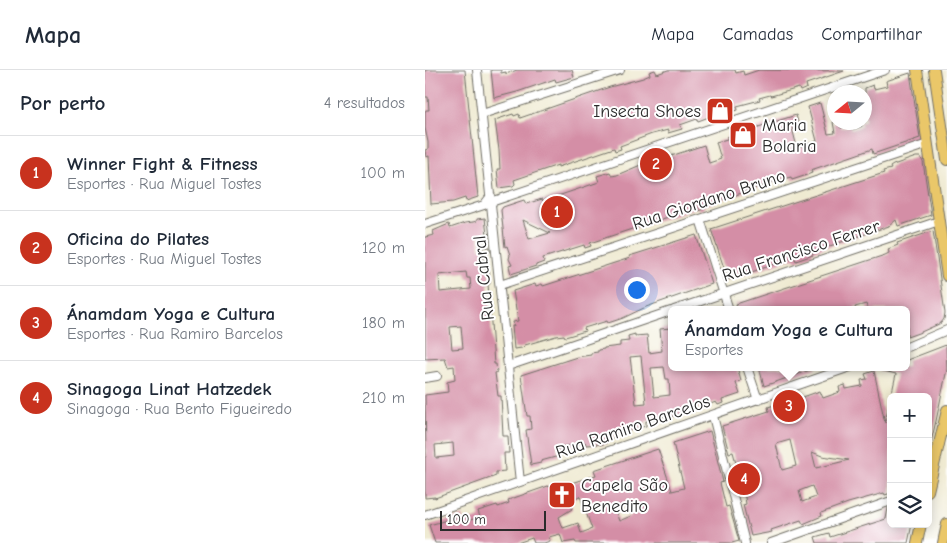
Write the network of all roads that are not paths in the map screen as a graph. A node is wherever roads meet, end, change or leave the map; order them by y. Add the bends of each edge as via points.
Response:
1 (477, 70) edge
2 (620, 70) edge
3 (885, 70) edge
4 (917, 70) edge
5 (934, 70) edge
6 (482, 114) junction
7 (928, 144) junction
8 (947, 160) edge
9 (489, 203) junction
10 (700, 219) junction
11 (939, 221) junction
12 (425, 224) edge
13 (947, 276) edge
14 (500, 285) junction
15 (723, 293) junction
16 (685, 306) edge
17 (728, 306) edge
18 (668, 312) edge
19 (947, 330) edge
20 (910, 346) edge
21 (508, 366) junction
22 (748, 371) edge
23 (839, 371) edge
24 (437, 376) dead end
25 (425, 378) edge
26 (758, 400) junction
27 (947, 411) edge
28 (713, 416) junction
29 (520, 482) junction
30 (930, 483) edge
31 (887, 502) edge
32 (425, 515) edge
33 (947, 526) edge
34 (920, 528) edge
35 (745, 543) edge
36 (771, 543) edge
37 (917, 543) edge
38 (943, 543) edge

1 - 6 street, Rua Cabral
2 - 6 street
3 - 9 street
4 - 7 main road
5 - 8 main road
6 - 9 street, Rua Cabral
7 - 10 street, Rua Giordano Bruno
7 - 11 main road
9 - 12 street
9 - 14 street, Rua Cabral
10 - 14 street, Rua Giordano Bruno
10 - 15 street
11 - 13 main road
11 - 15 street, Rua Francisco Ferrer
14 - 21 street, Rua Cabral
15 - 16 street, Rua Francisco Ferrer
15 - 17 street
18 - 21 street, Rua Francisco Ferrer
19 - 20 street
21 - 29 street, Rua Cabral
22 - 26 street
23 - 26 street, Rua Ramiro Barcelos
24 - 25 street
26 - 28 street, Rua Ramiro Barcelos
27 - 30 main road
28 - 29 street, Rua Ramiro Barcelos
28 - 35 street
29 - 32 street, Rua Ramiro Barcelos
31 - 36 street
33 - 38 main road
34 - 37 main road

